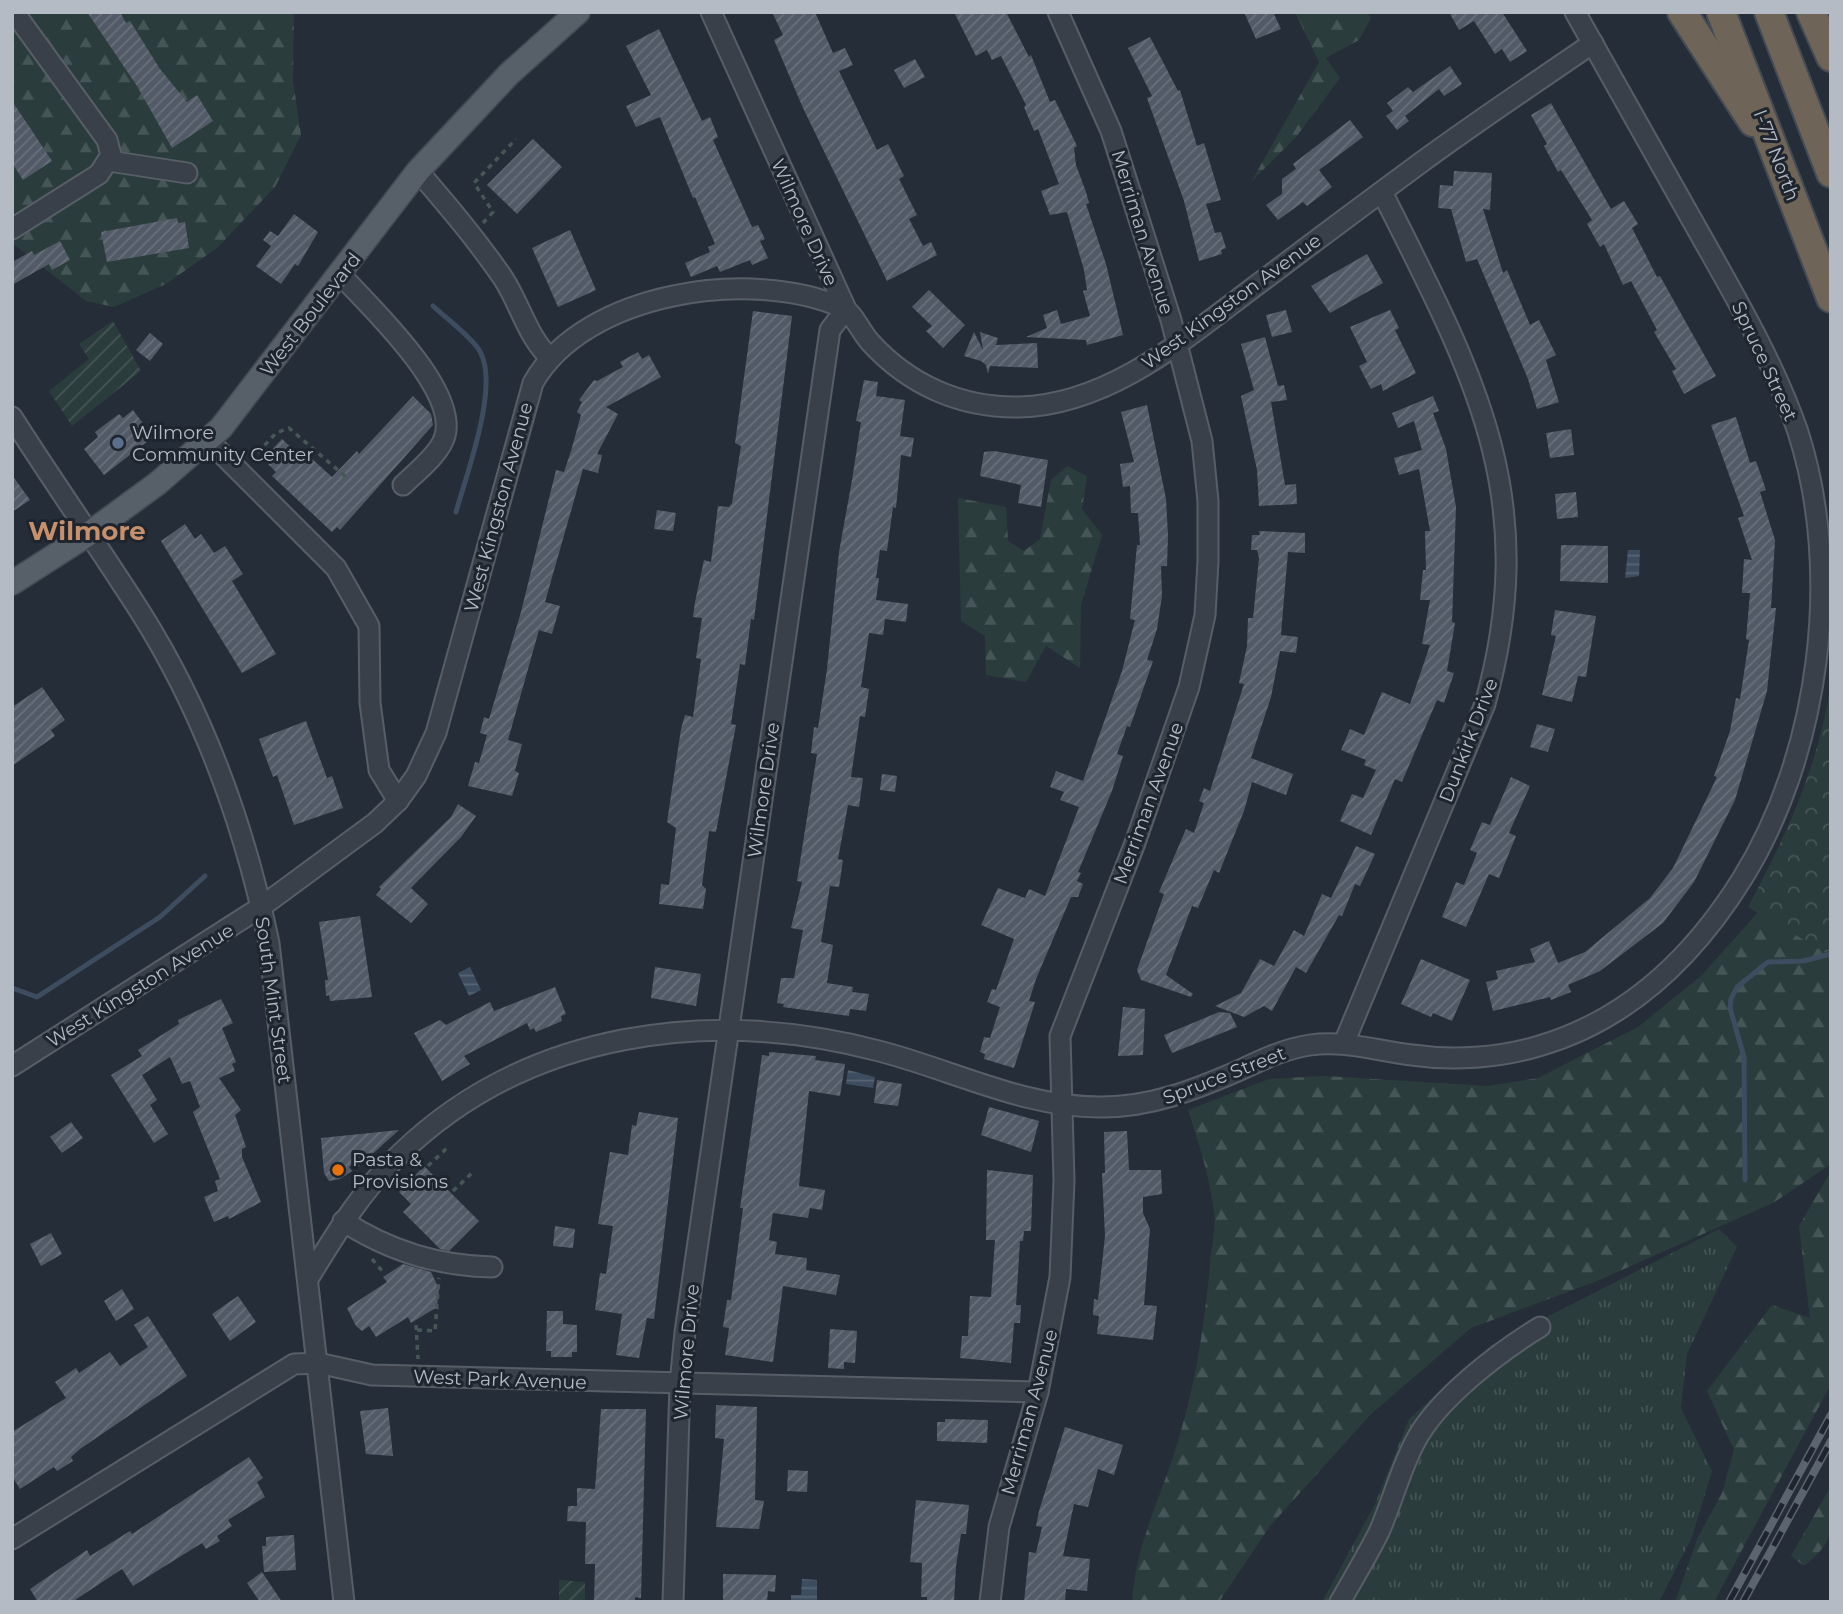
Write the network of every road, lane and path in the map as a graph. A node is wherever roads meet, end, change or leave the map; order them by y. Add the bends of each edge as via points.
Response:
1 (13, 12) edge
2 (578, 12) edge
3 (711, 12) edge
4 (1058, 12) edge
5 (1576, 12) edge
6 (1682, 12) edge
7 (1721, 12) edge
8 (1769, 12) edge
9 (1811, 12) edge
10 (1825, 12) edge
11 (1831, 29) edge
12 (1593, 43) junction
13 (1831, 57) edge
14 (516, 139) dead end
15 (1778, 159) junction
16 (109, 161) junction
17 (418, 171) junction
18 (187, 173) dead end
19 (1831, 173) edge
20 (1382, 192) junction
21 (481, 225) dead end
22 (12, 229) edge
23 (340, 274) junction
24 (1831, 298) edge
25 (846, 309) junction
26 (1177, 343) junction
27 (550, 358) junction
28 (12, 417) edge
29 (208, 440) junction
30 (240, 472) junction
31 (346, 477) dead end
32 (403, 485) dead end
33 (87, 535) junction
34 (12, 583) edge
35 (398, 801) junction
36 (261, 907) junction
37 (728, 1028) junction
38 (1344, 1043) junction
39 (12, 1066) edge
40 (1061, 1104) junction
41 (448, 1147) dead end
42 (428, 1167) dead end
43 (472, 1173) dead end
44 (453, 1191) dead end
45 (343, 1221) junction
46 (492, 1267) dead end
47 (447, 1273) dead end
48 (309, 1279) junction
49 (1540, 1327) dead end
50 (418, 1361) dead end
51 (318, 1363) junction
52 (680, 1384) junction
53 (1038, 1392) junction
54 (12, 1539) edge
55 (344, 1602) edge
56 (673, 1602) edge
57 (990, 1602) edge
58 (1340, 1602) edge

1 - 16 street via 107,140
2 - 17 main road, West Boulevard via 509,74
3 - 25 street, Wilmore Drive
4 - 26 street, Merriman Avenue via 1125,169
5 - 12 street, Spruce Street
6 - 15 highway
7 - 15 highway, I-77 North
8 - 19 highway
9 - 13 highway
10 - 11 highway
12 - 20 street, West Kingston Avenue
12 - 38 street, Spruce Street via 1760,340 1800,440 1816,524 1820,613 1810,705 1796,758 1765,838 1727,904 1679,962 1628,1005 1574,1034 1504,1054 1419,1056
14 - 21 path via 474,183 493,212
15 - 24 highway, I-77 North
16 - 18 street
16 - 22 street via 99,174
17 - 23 main road, West Boulevard
17 - 27 street via 505,281 539,347
20 - 26 street, West Kingston Avenue
20 - 38 street, Dunkirk Drive via 1484,412 1505,508 1506,593 1498,657 1485,704
23 - 29 main road, West Boulevard
23 - 32 street via 398,338 439,393 447,419 443,442
25 - 26 street, West Kingston Avenue via 861,332 897,367 940,393 989,406 1021,407 1085,393 1133,371
25 - 27 street, West Kingston Avenue via 784,294 740,290 678,296 610,316 565,342
25 - 37 street, Wilmore Drive via 831,330
26 - 40 street, Merriman Avenue via 1202,441 1208,561 1205,615 1189,687 1151,800 1066,1014 1059,1051
27 - 35 street, West Kingston Avenue via 533,383 524,408 430,748
28 - 33 street, South Mint Street
29 - 30 street
29 - 33 main road, West Boulevard
30 - 31 path via 276,433 289,428
30 - 35 street via 335,568 369,626 370,702 379,770
33 - 34 main road, West Boulevard
33 - 36 street, South Mint Street via 141,613 206,739 231,802
35 - 36 street, West Kingston Avenue
36 - 39 street, West Kingston Avenue
36 - 48 street, South Mint Street
37 - 40 street, Spruce Street via 829,1038
37 - 45 street, Spruce Street via 617,1041 568,1055 491,1087 399,1154
37 - 52 street, Wilmore Drive
38 - 40 street, Spruce Street via 1305,1045 1277,1053 1159,1101 1105,1108
40 - 53 street, Merriman Avenue via 1064,1193 1060,1277
41 - 42 path
43 - 44 path
45 - 46 street via 370,1238 422,1259
45 - 48 street, Spruce Street
47 - 50 path via 439,1279 435,1331 416,1327
48 - 51 street, South Mint Street
49 - 58 street via 1508,1347 1443,1406 1415,1441 1378,1532
51 - 52 street, West Park Avenue via 372,1375
51 - 54 street, West Park Avenue via 286,1367
51 - 55 street, South Mint Street
52 - 53 street, West Park Avenue
52 - 56 street, Wilmore Drive
53 - 57 street, Merriman Avenue via 1006,1498

